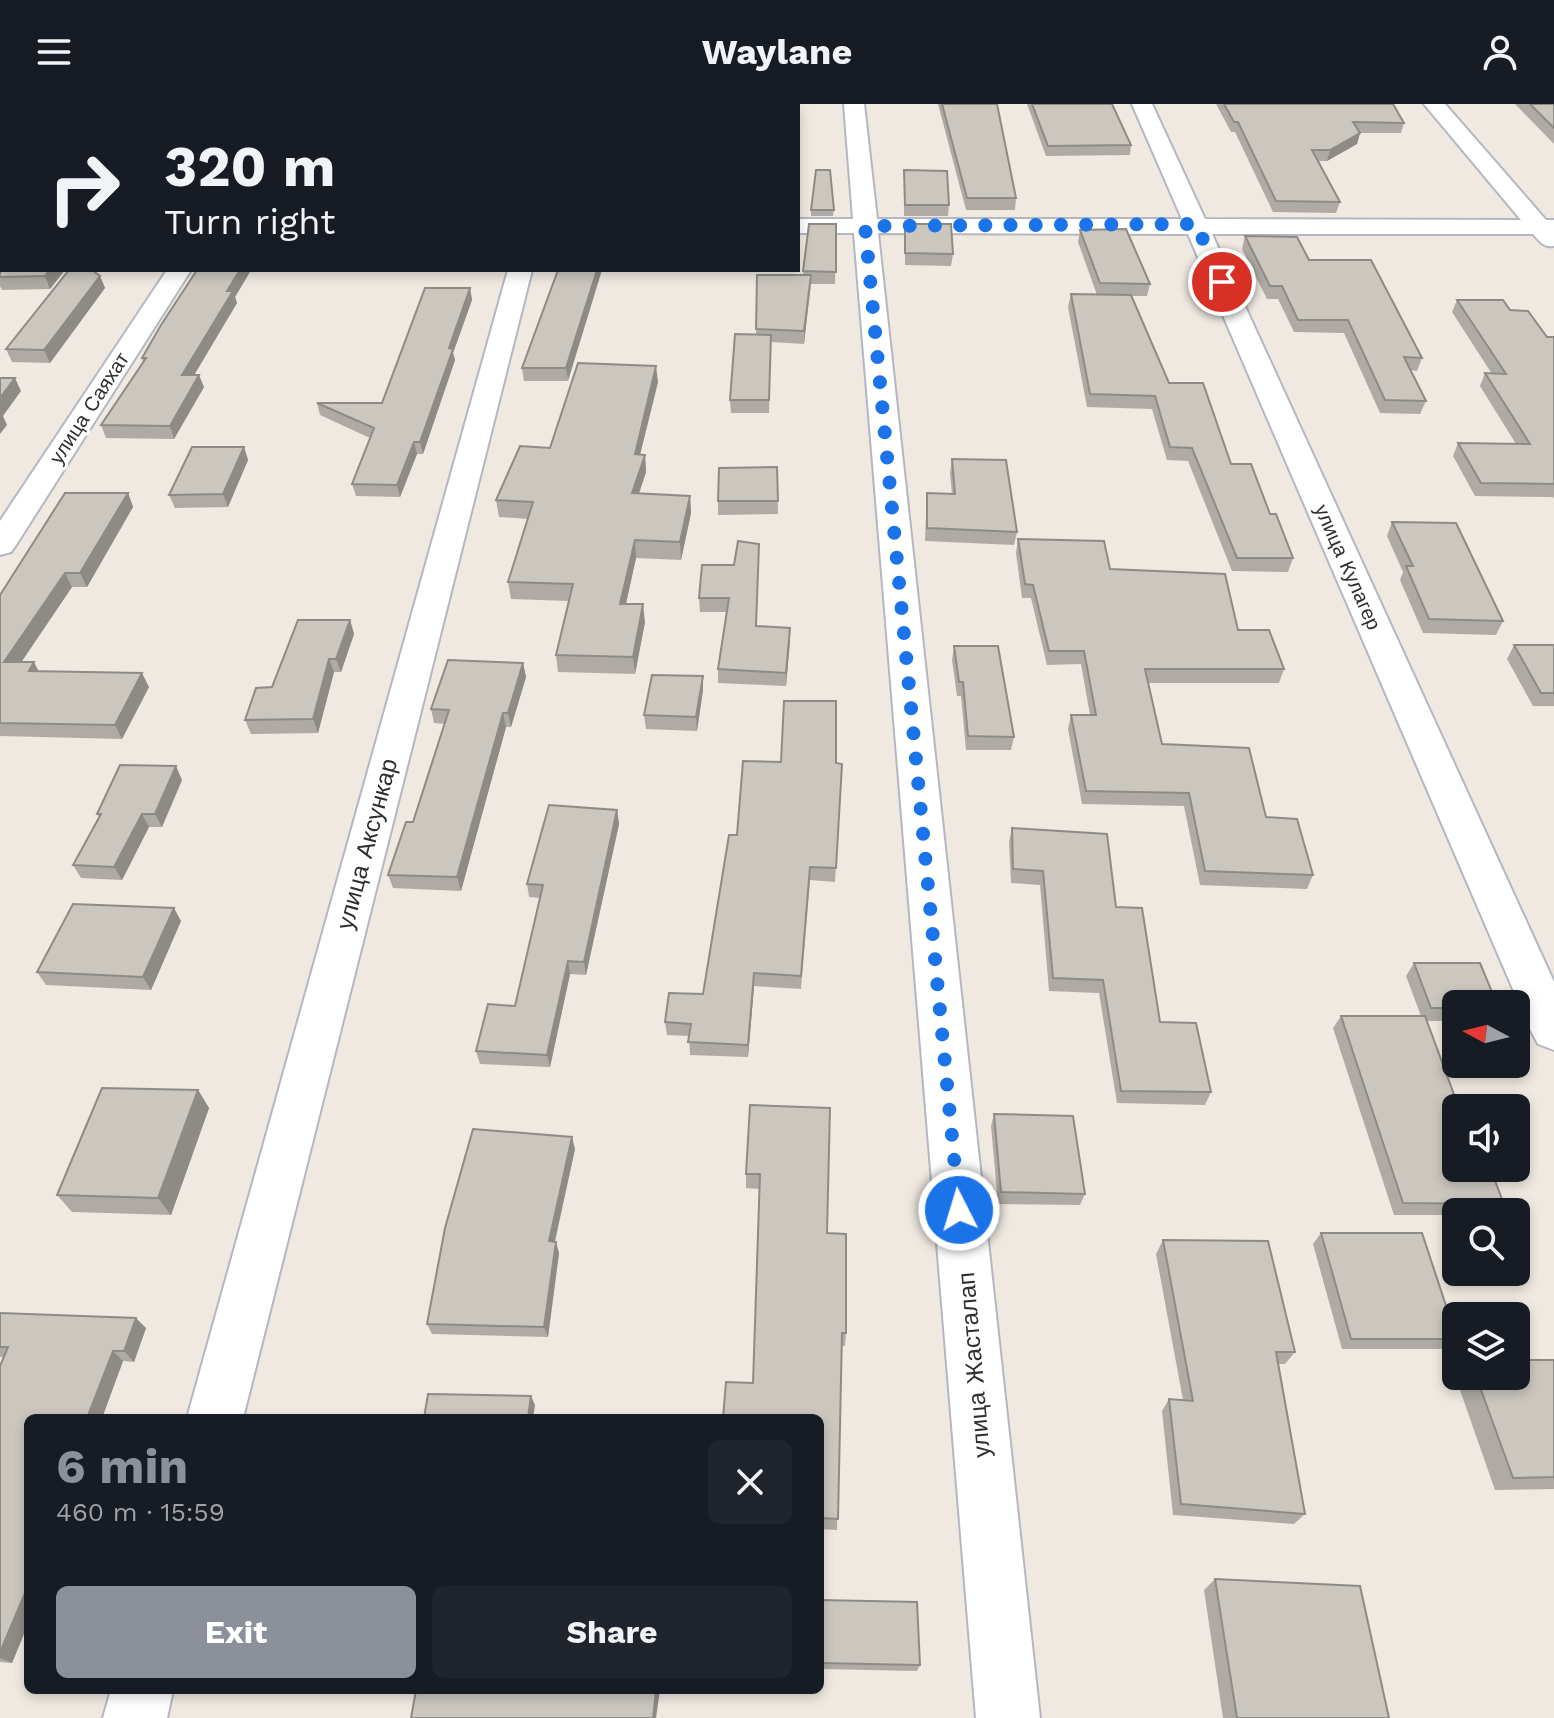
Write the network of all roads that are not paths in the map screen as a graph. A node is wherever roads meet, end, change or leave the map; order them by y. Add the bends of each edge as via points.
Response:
1 (854, 104) edge
2 (1142, 104) edge
3 (1434, 104) edge
4 (1196, 224) junction
5 (800, 226) edge
6 (865, 226) junction
7 (1549, 232) edge
8 (178, 272) edge
9 (519, 272) edge
10 (0, 545) edge
11 (1554, 1031) edge
12 (216, 1414) edge
13 (141, 1694) edge
14 (135, 1718) edge
15 (1008, 1718) edge

1 - 6 street, улица Жасталап
2 - 4 street, улица Кулагер
3 - 7 street
4 - 6 street
4 - 7 street
4 - 11 street, улица Кулагер
5 - 6 street
6 - 15 street, улица Жасталап
8 - 10 street, улица Саяхат
9 - 12 street, улица Аксункар
13 - 14 street

